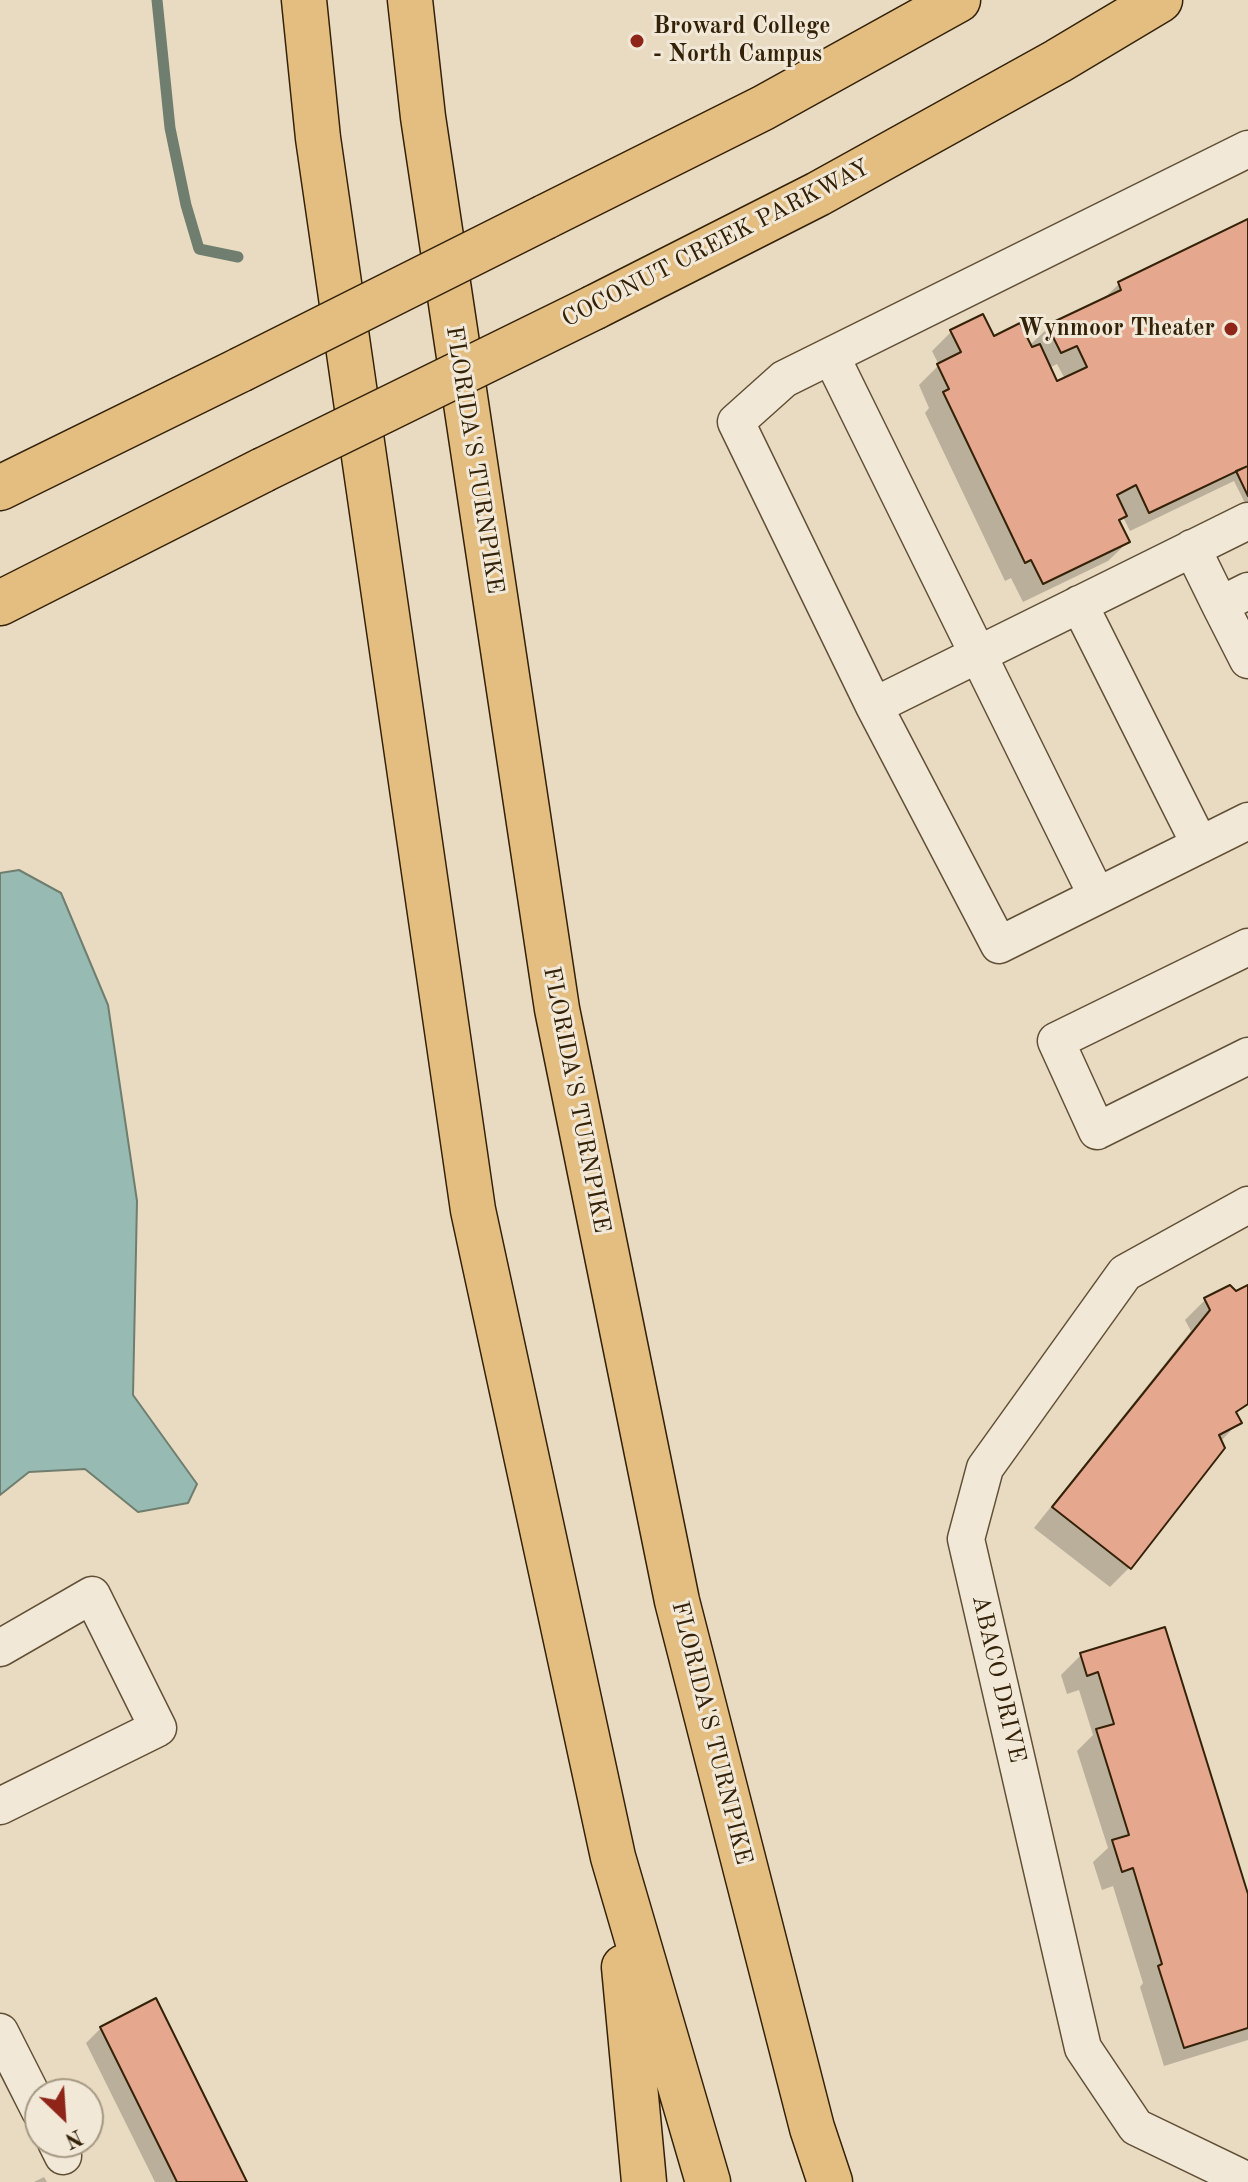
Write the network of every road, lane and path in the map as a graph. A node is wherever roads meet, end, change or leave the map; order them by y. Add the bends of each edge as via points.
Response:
1 (304, 0) edge
2 (410, 0) edge
3 (958, 0) edge
4 (1160, 0) edge
5 (1248, 149) edge
6 (831, 356) junction
7 (0, 488) edge
8 (1248, 521) edge
9 (1192, 548) junction
10 (1234, 598) edge
11 (0, 603) edge
12 (1079, 604) junction
13 (977, 654) junction
14 (1248, 660) edge
15 (874, 706) junction
16 (1248, 821) edge
17 (1200, 845) junction
18 (1097, 896) junction
19 (1248, 947) edge
20 (1248, 1056) edge
21 (1248, 1205) edge
22 (0, 1648) edge
23 (0, 1806) edge
24 (613, 1857) junction
25 (0, 2032) edge
26 (24, 2079) edge
27 (1248, 2181) edge
28 (644, 2182) edge
29 (708, 2182) edge
30 (830, 2182) edge

1 - 24 main road via 318,138 473,1210
2 - 30 main road, FLORIDA'S TURNPIKE via 425,133 557,1009 677,1601
3 - 7 main road, bridge via 763,108
4 - 11 main road, COCONUT CREEK PARKWAY, bridge via 818,194
5 - 6 street
6 - 13 street
6 - 15 street via 784,379 736,422
8 - 9 street
9 - 10 street
9 - 12 street
10 - 14 street
12 - 13 street
12 - 17 street
13 - 15 street
13 - 18 street
15 - 18 street via 999,945
16 - 17 street
17 - 18 street
19 - 20 street via 1056,1041 1097,1131
21 - 27 street, ABACO DRIVE via 1125,1273 985,1468 966,1539 1083,2048 1136,2127
22 - 23 street via 92,1595 158,1728
24 - 28 main road
24 - 29 main road
25 - 26 street

